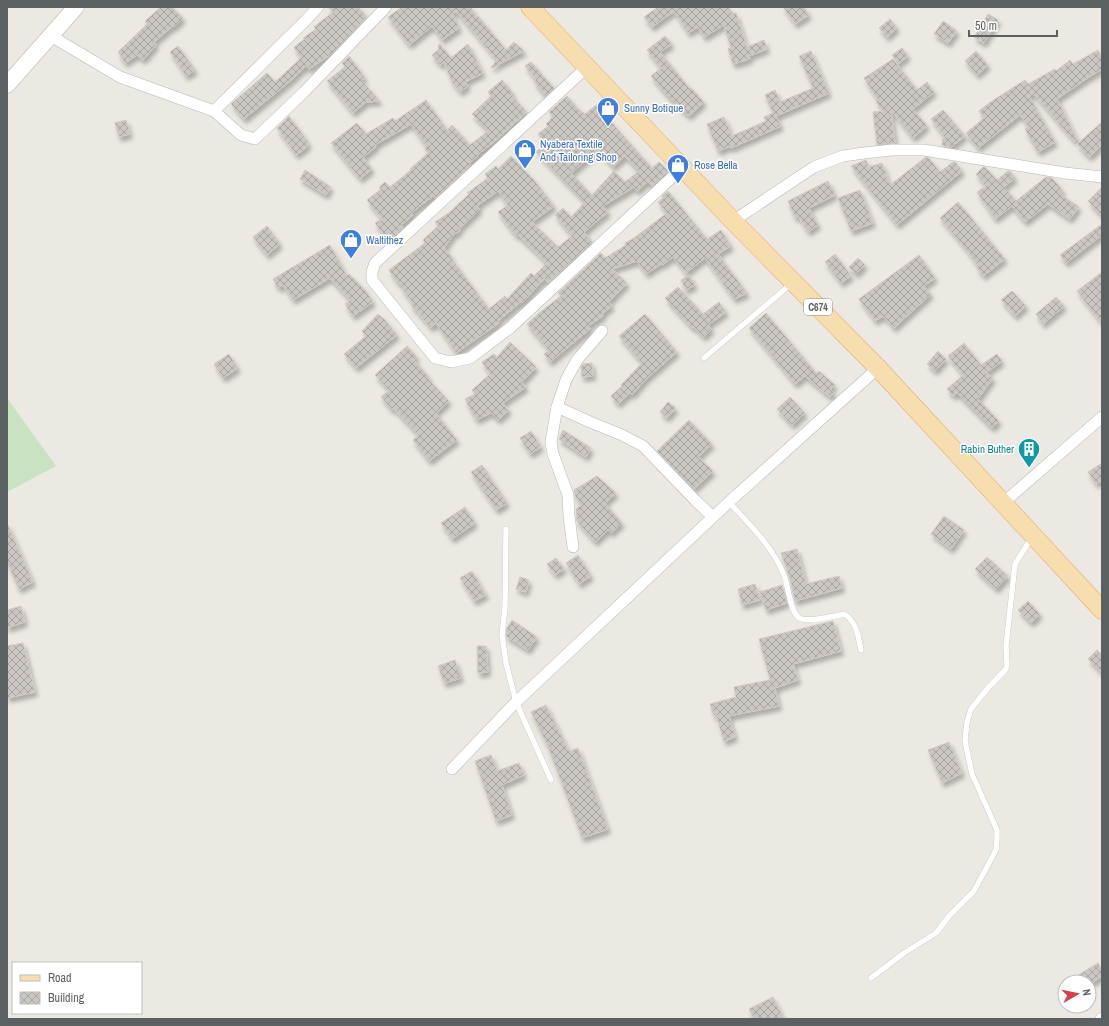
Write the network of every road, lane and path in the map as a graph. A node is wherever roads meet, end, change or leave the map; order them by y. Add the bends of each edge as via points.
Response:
1 (76, 7) edge
2 (318, 7) edge
3 (386, 7) edge
4 (530, 7) edge
5 (51, 36) junction
6 (587, 67) junction
7 (7, 85) edge
8 (214, 111) junction
9 (682, 168) junction
10 (1102, 177) edge
11 (733, 221) junction
12 (793, 282) junction
13 (602, 332) dead end
14 (704, 358) dead end
15 (878, 368) junction
16 (557, 407) junction
17 (1102, 416) edge
18 (729, 502) junction
19 (1003, 503) junction
20 (714, 517) junction
21 (506, 528) dead end
22 (1033, 535) junction
23 (573, 547) dead end
24 (1102, 610) edge
25 (861, 650) dead end
26 (516, 702) junction
27 (452, 769) dead end
28 (552, 780) dead end
29 (871, 978) dead end

1 - 5 street
2 - 8 street
3 - 8 street via 255,139 241,135
4 - 6 main road, C674
5 - 7 street
5 - 8 street via 120,77
6 - 9 main road, C674
6 - 9 street via 375,263 372,280 435,358 451,362 470,358 510,328
9 - 11 main road, C674
10 - 11 street via 924,150 864,153 843,156 814,167
11 - 12 main road, C674
12 - 14 lane
12 - 15 main road, C674
13 - 16 street via 577,360 566,380
15 - 18 street
15 - 19 main road, C674
16 - 20 street via 643,446
16 - 23 street via 551,442 568,495
17 - 19 street
18 - 20 street
18 - 25 lane via 772,554 784,575 799,618 812,620 844,614 856,627
19 - 22 main road, C674
20 - 26 street
21 - 26 lane via 502,635
22 - 24 main road, C674
22 - 29 lane via 1015,564 1006,669 971,709 967,722 965,741 972,774 996,830 996,850 974,891 948,916 936,933
26 - 27 street
26 - 28 lane

